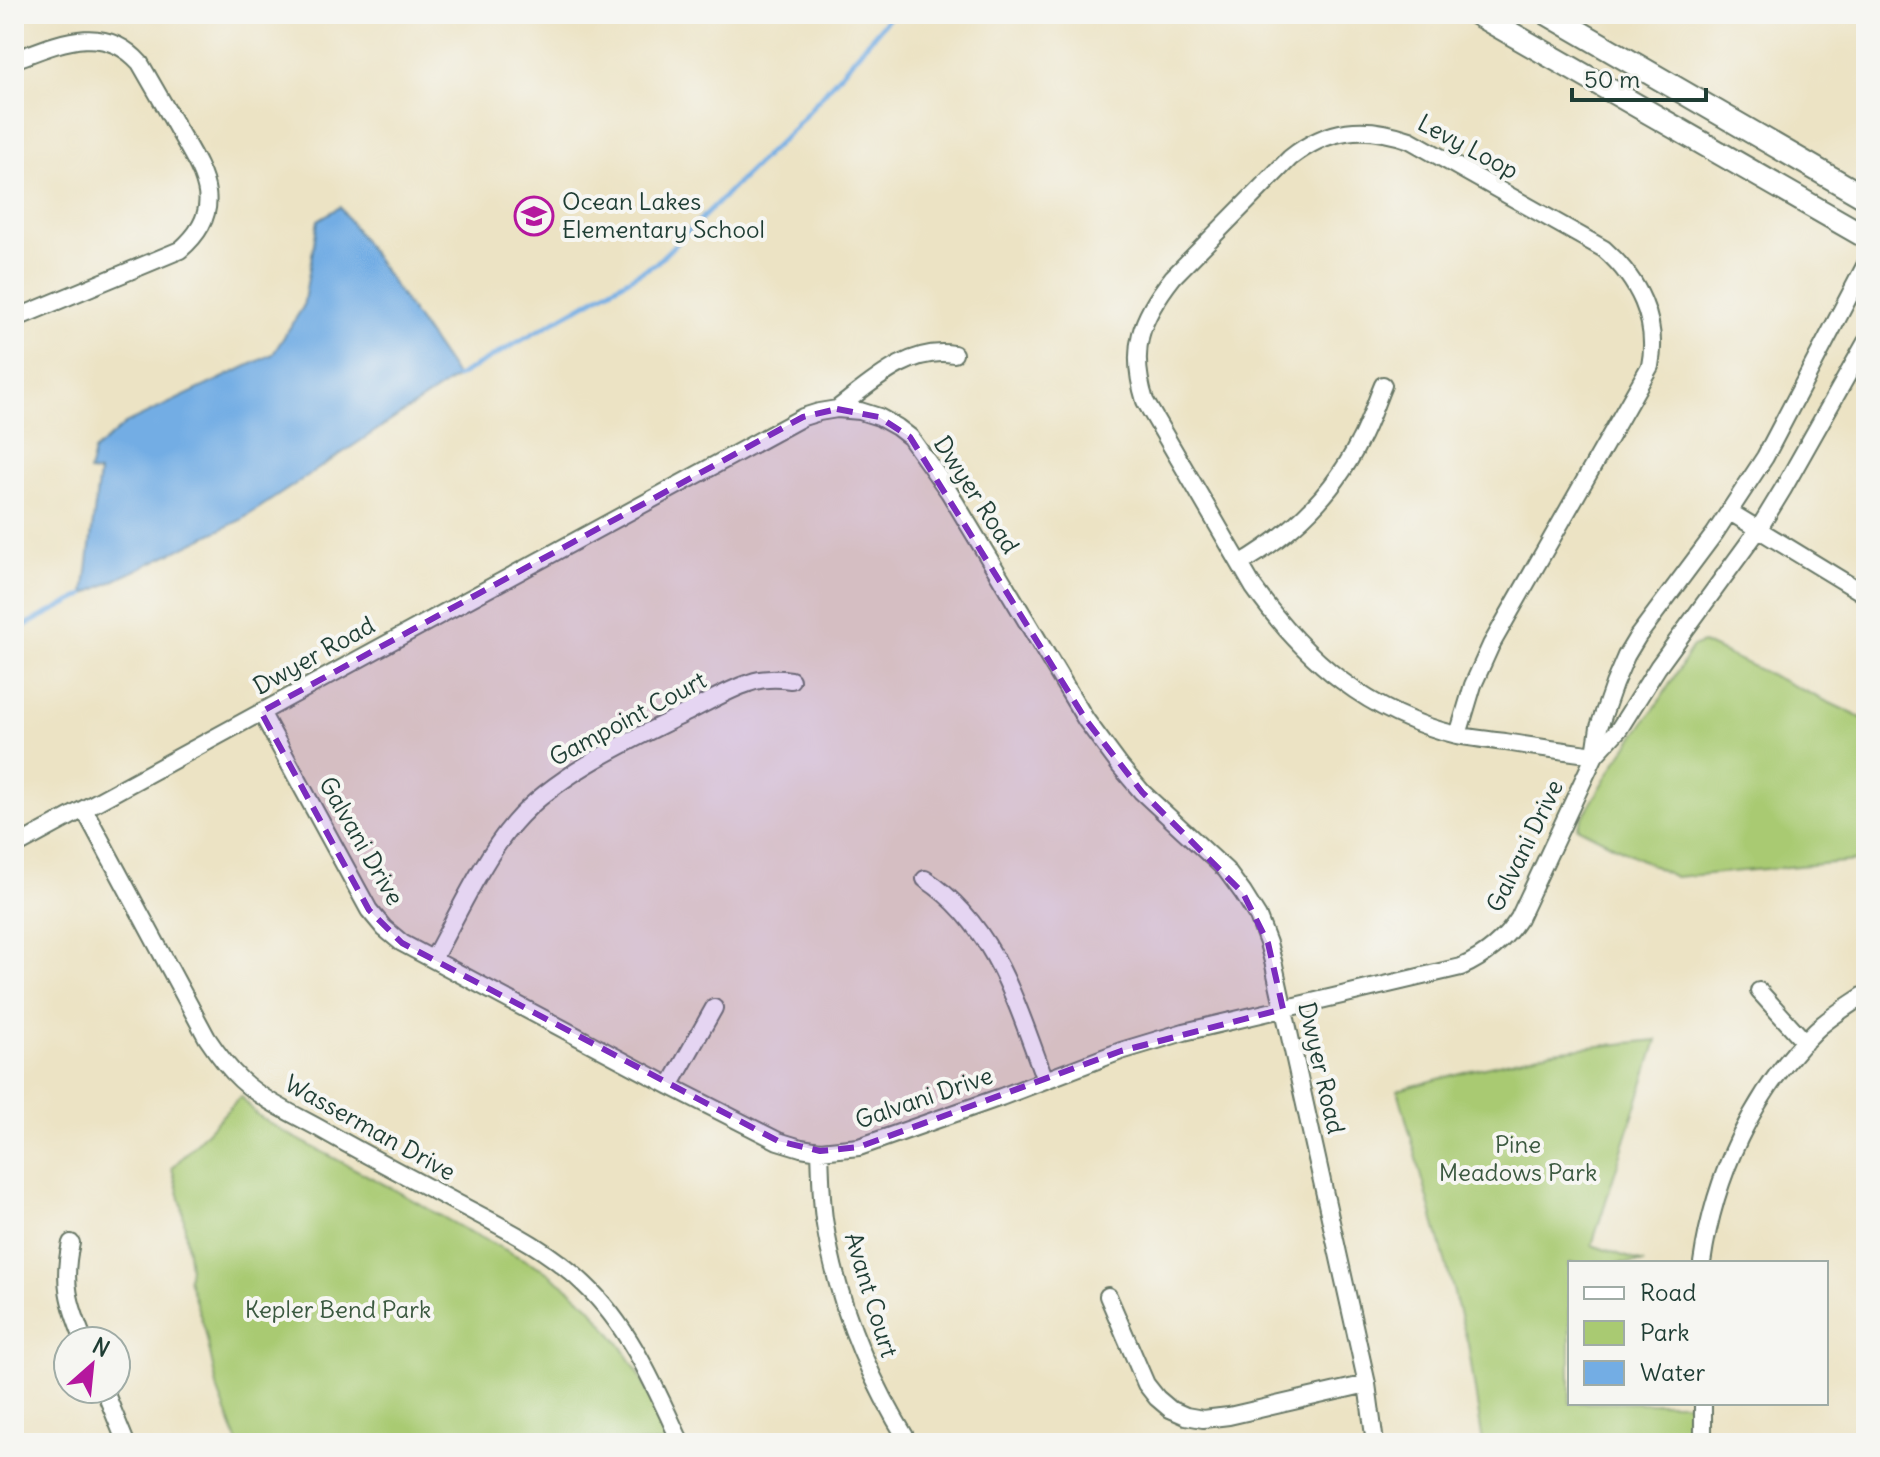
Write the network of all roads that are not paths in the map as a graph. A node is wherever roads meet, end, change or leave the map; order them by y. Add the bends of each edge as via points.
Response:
1 (1477, 14) edge
2 (1548, 14) edge
3 (14, 60) edge
4 (1866, 198) edge
5 (1866, 237) edge
6 (1866, 264) edge
7 (14, 319) edge
8 (1866, 342) edge
9 (954, 354) dead end
10 (1383, 385) dead end
11 (837, 409) junction
12 (1730, 512) junction
13 (1758, 530) junction
14 (1240, 564) junction
15 (1866, 595) edge
16 (791, 680) dead end
17 (261, 712) junction
18 (1458, 735) junction
19 (1595, 755) junction
20 (84, 809) junction
21 (14, 847) edge
22 (925, 879) dead end
23 (433, 959) junction
24 (1759, 991) dead end
25 (1866, 994) edge
26 (714, 1008) dead end
27 (1283, 1009) junction
28 (1805, 1042) junction
29 (1045, 1080) junction
30 (670, 1086) junction
31 (820, 1151) junction
32 (71, 1243) dead end
33 (1702, 1261) edge
34 (1108, 1296) dead end
35 (78, 1325) edge
36 (1367, 1384) junction
37 (111, 1405) edge
38 (1703, 1405) edge
39 (126, 1443) edge
40 (681, 1443) edge
41 (909, 1443) edge
42 (1375, 1443) edge
43 (1703, 1443) edge

1 - 5 main road
2 - 4 main road
3 - 7 street via 90,38 121,46 140,63 207,189 202,225 180,250
6 - 12 street, Galvani Drive via 1765,457
8 - 13 street, Galvani Drive
9 - 11 street via 926,354 906,361
10 - 14 street via 1359,442 1319,502 1295,526
11 - 17 street, Dwyer Road via 803,417
11 - 27 street, Dwyer Road via 879,417 910,437 949,492 1086,720 1142,792 1226,870 1243,893 1268,943
12 - 13 street
12 - 19 street, Galvani Drive via 1626,656 1599,727
13 - 15 street
13 - 19 street, Galvani Drive via 1619,729
14 - 18 street, Levy Loop via 1298,644 1357,693 1388,711
14 - 18 street, Levy Loop via 1145,401 1137,348 1147,317 1173,277 1290,158 1343,132 1390,133 1604,249 1646,306 1650,366 1491,645
16 - 23 street, Gampoint Court via 747,683 646,733 546,793 495,848
17 - 20 street, Dwyer Road
17 - 23 street, Galvani Drive via 369,910 402,943
18 - 19 street, Levy Loop
19 - 27 street, Galvani Drive via 1519,918 1495,948 1461,967
20 - 21 street, Dwyer Road
20 - 40 street, Wasserman Drive via 223,1061 265,1098 558,1260 629,1338
22 - 29 street via 956,903 992,951
23 - 30 street, Galvani Drive
24 - 28 street
25 - 28 street
26 - 30 street
27 - 29 street, Galvani Drive via 1184,1032
27 - 36 street, Dwyer Road
28 - 33 street via 1741,1135 1714,1204
29 - 31 street, Galvani Drive via 859,1147
30 - 31 street, Galvani Drive via 778,1141
31 - 41 street, Avant Court via 824,1219 834,1269 868,1369
32 - 35 street via 66,1286
34 - 36 street via 1146,1384 1170,1409 1186,1416 1229,1416
36 - 42 street, Dwyer Road
37 - 39 street
38 - 43 street

